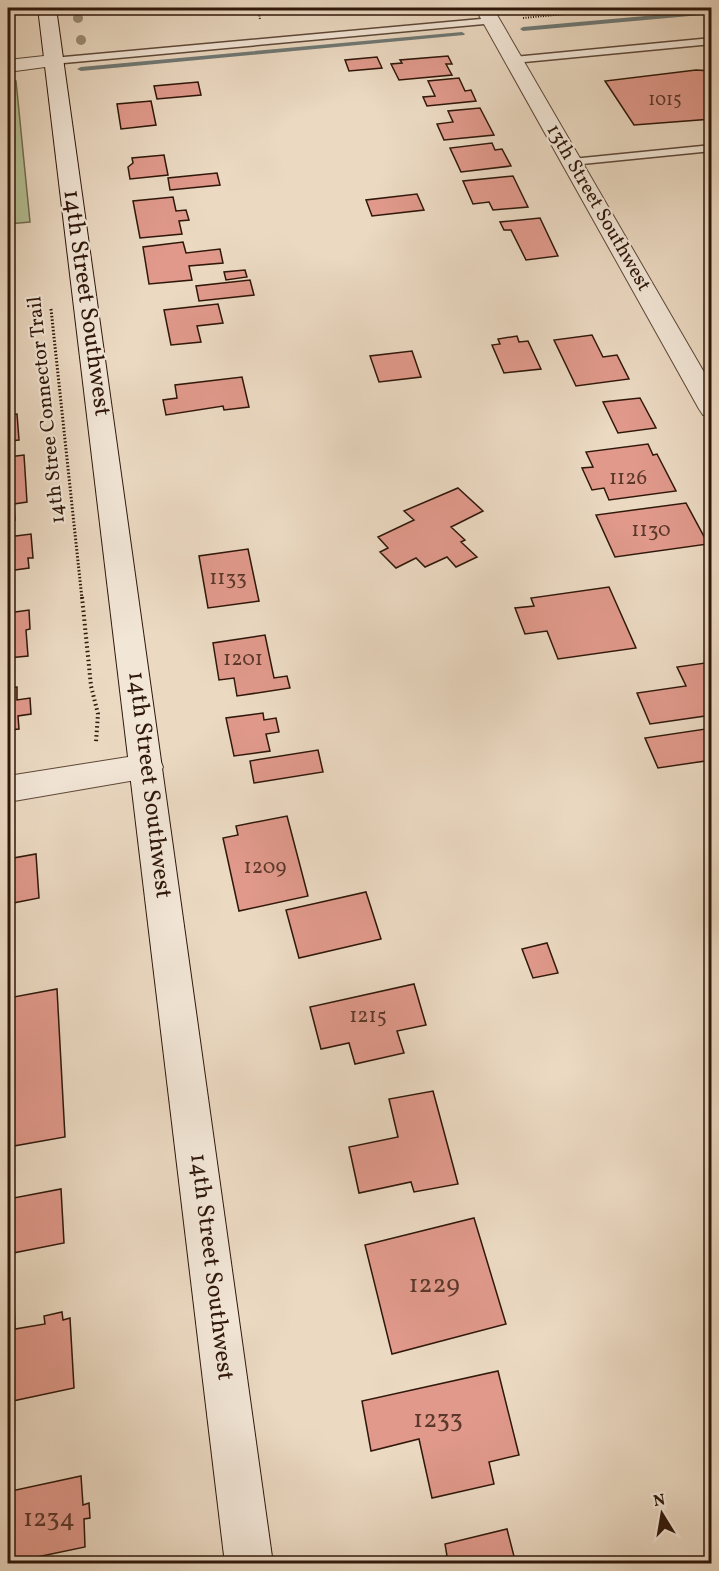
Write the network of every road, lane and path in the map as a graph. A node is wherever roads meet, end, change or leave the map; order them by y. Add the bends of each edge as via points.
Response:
1 (47, 8) edge
2 (630, 8) edge
3 (488, 14) edge
4 (517, 19) dead end
5 (711, 41) edge
6 (514, 60) junction
7 (54, 61) junction
8 (8, 66) edge
9 (711, 148) edge
10 (572, 162) junction
11 (50, 300) dead end
12 (711, 409) edge
13 (96, 742) dead end
14 (147, 767) junction
15 (8, 789) edge
16 (249, 1563) edge

1 - 7 street, 14th Street Southwest
2 - 4 path
3 - 6 street, 13th Street Southwest
3 - 7 lane
5 - 6 lane
6 - 10 street, 13th Street Southwest
7 - 8 street
7 - 14 street, 14th Street Southwest
9 - 10 lane
10 - 12 street, 13th Street Southwest
11 - 13 path, 14th Stree Connector Trail via 99,731
14 - 15 street
14 - 16 street, 14th Street Southwest

